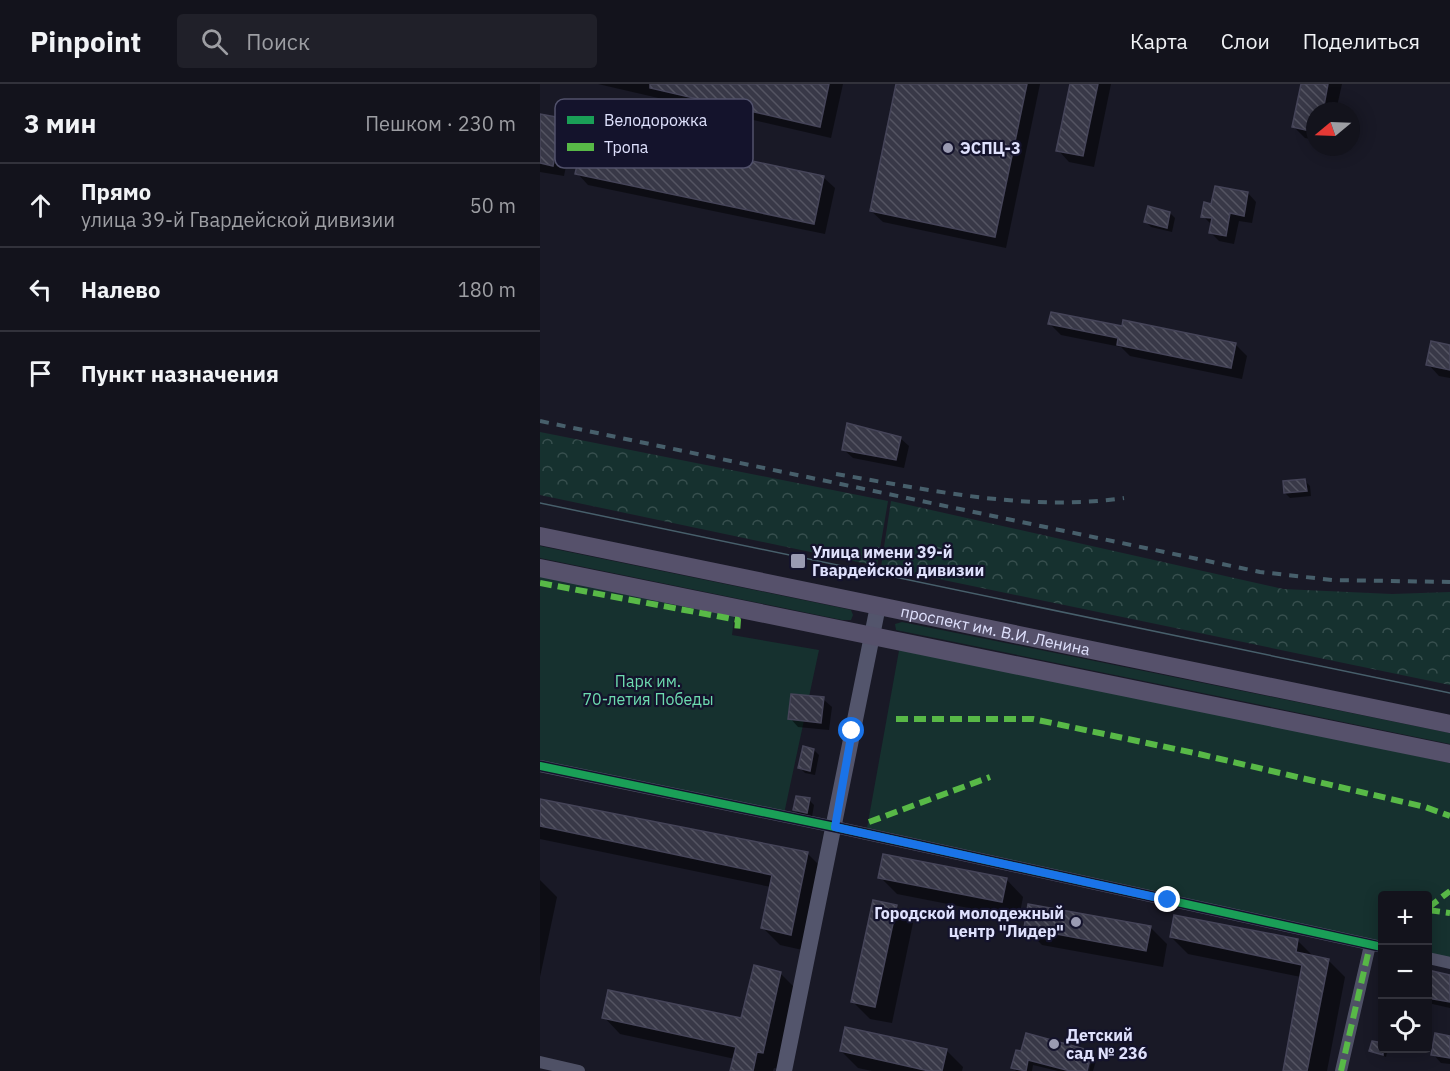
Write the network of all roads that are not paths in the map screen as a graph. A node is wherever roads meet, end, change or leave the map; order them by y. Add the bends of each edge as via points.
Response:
1 (540, 536) edge
2 (540, 568) edge
3 (878, 606) junction
4 (872, 637) junction
5 (1450, 724) edge
6 (1450, 754) edge
7 (540, 766) edge
8 (835, 827) junction
9 (1376, 946) edge
10 (1432, 959) edge
11 (1450, 963) edge
12 (540, 1062) edge
13 (579, 1071) edge
14 (784, 1071) edge
15 (1341, 1071) edge

1 - 3 main road, проспект им. В.И. Ленина
2 - 4 main road, проспект им. В.И. Ленина
3 - 4 main road
3 - 5 main road, проспект им. В.И. Ленина
4 - 6 main road, проспект им. В.И. Ленина
4 - 8 main road
7 - 8 street
8 - 9 street
8 - 14 main road
9 - 15 street
10 - 11 street
12 - 13 street

